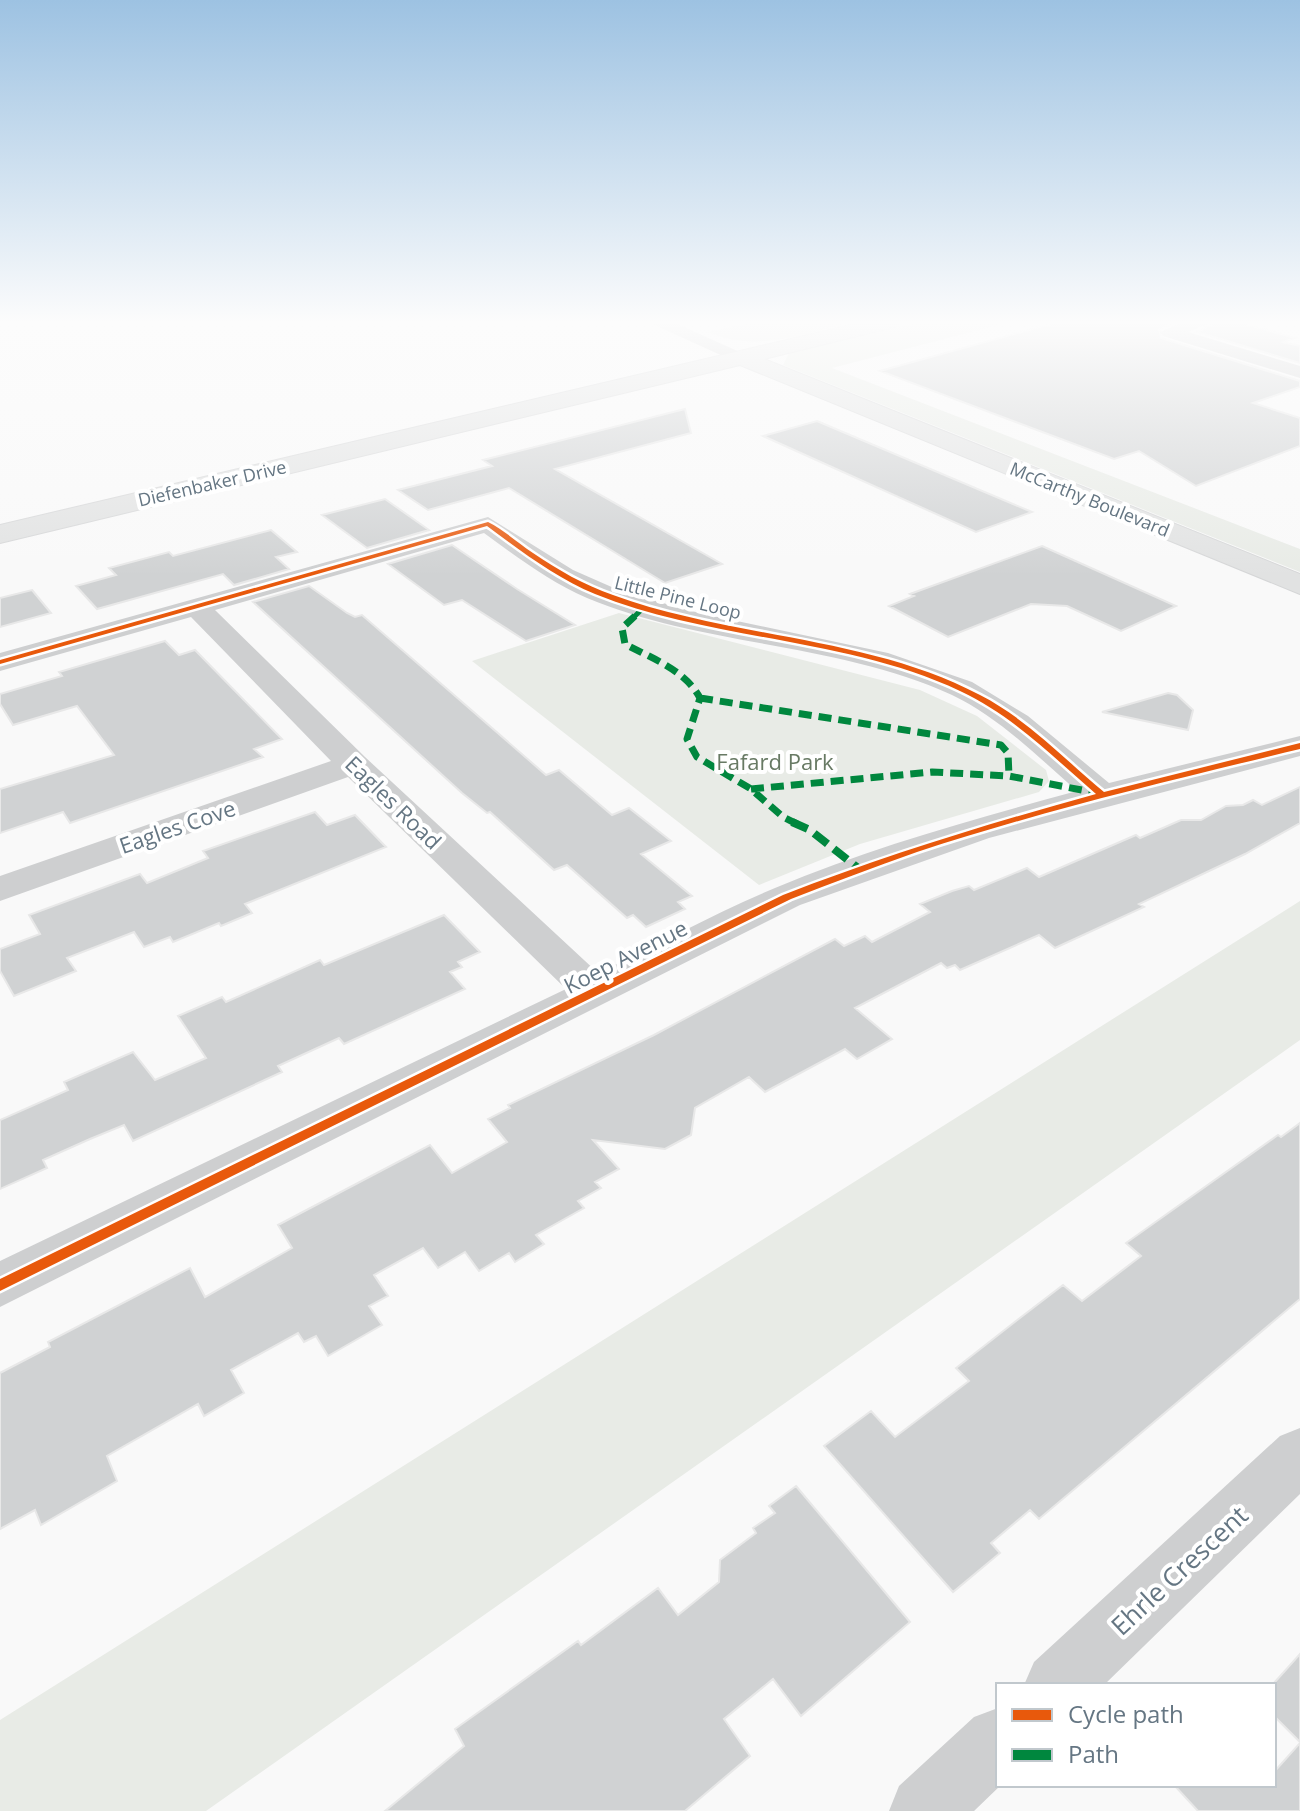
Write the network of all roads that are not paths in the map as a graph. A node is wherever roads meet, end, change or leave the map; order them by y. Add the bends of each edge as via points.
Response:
1 (538, 407) edge
2 (862, 407) edge
3 (0, 534) edge
4 (1300, 585) edge
5 (197, 607) junction
6 (0, 662) edge
7 (1300, 746) edge
8 (353, 764) junction
9 (1102, 795) junction
10 (0, 889) edge
11 (595, 993) junction
12 (0, 1285) edge
13 (1300, 1455) edge
14 (1059, 1683) edge
15 (996, 1743) edge
16 (924, 1811) edge

1 - 3 main road, Diefenbaker Drive
2 - 4 main road, McCarthy Boulevard
5 - 6 street, Little Pine Loop
5 - 8 street, Eagles Road
5 - 9 street, Little Pine Loop via 488,524 549,569 612,598 870,660 961,688 992,704
7 - 9 street, Koep Avenue
8 - 10 street, Eagles Cove
8 - 11 street, Eagles Road
9 - 11 street, Koep Avenue via 858,868 787,897
11 - 12 street, Koep Avenue
13 - 14 street, Ehrle Crescent
15 - 16 street

